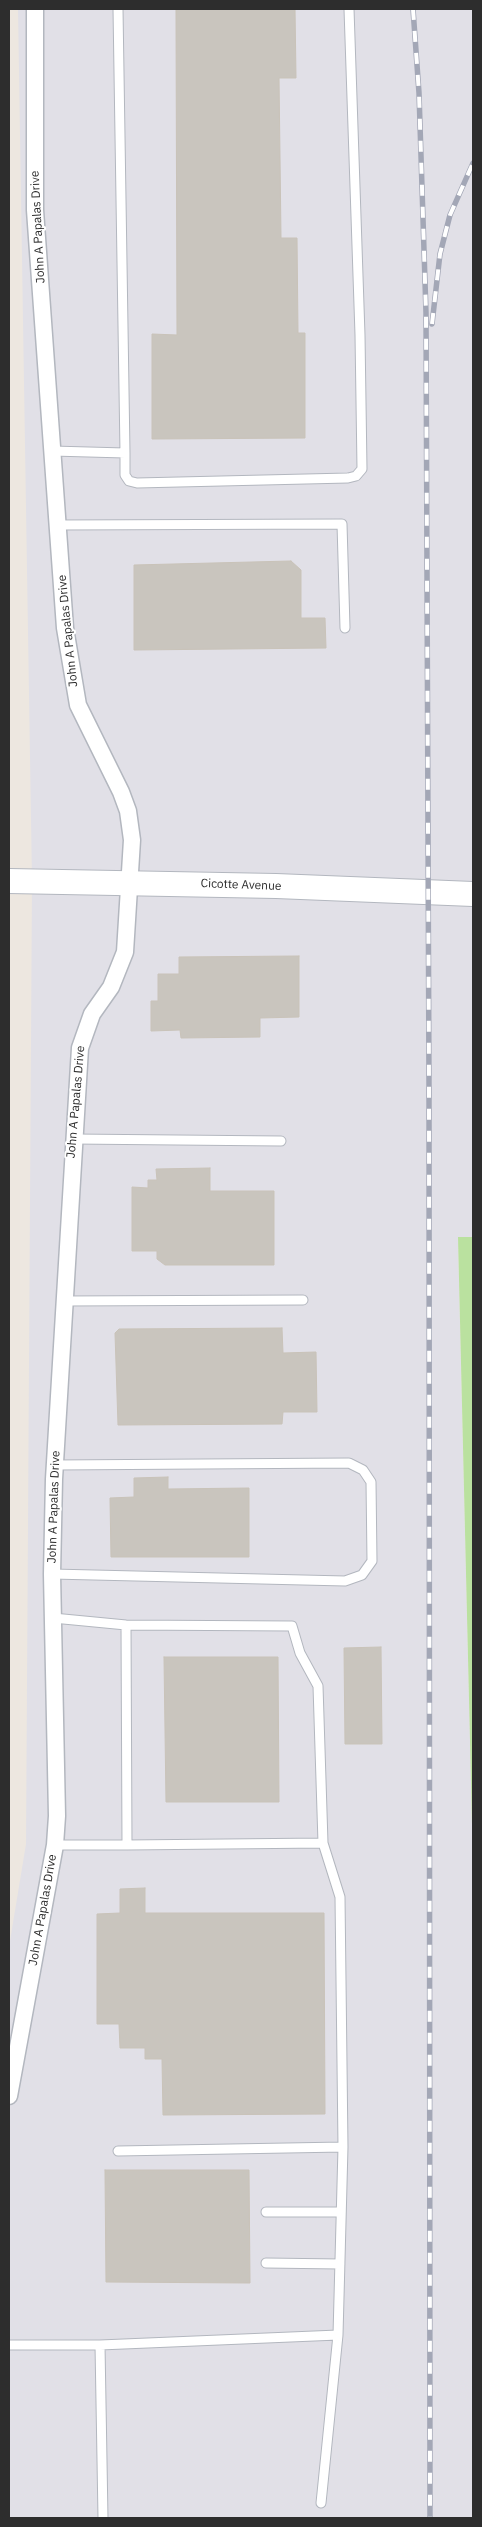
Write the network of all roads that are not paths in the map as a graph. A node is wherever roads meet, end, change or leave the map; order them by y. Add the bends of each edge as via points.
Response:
1 (35, 9) edge
2 (118, 9) edge
3 (349, 9) edge
4 (52, 451) junction
5 (125, 453) junction
6 (58, 525) junction
7 (345, 628) dead end
8 (12, 881) edge
9 (130, 882) junction
10 (473, 894) edge
11 (73, 1139) junction
12 (281, 1141) dead end
13 (303, 1300) dead end
14 (63, 1301) junction
15 (55, 1464) junction
16 (52, 1574) junction
17 (53, 1618) junction
18 (126, 1625) junction
19 (322, 1843) junction
20 (55, 1845) junction
21 (127, 1845) junction
22 (9, 2096) edge
23 (343, 2147) junction
24 (118, 2151) dead end
25 (266, 2212) dead end
26 (341, 2212) junction
27 (266, 2263) dead end
28 (340, 2264) junction
29 (338, 2335) junction
30 (9, 2345) edge
31 (100, 2346) junction
32 (321, 2503) dead end
33 (103, 2518) edge

1 - 4 street, John A Papalas Drive via 35,210
2 - 5 lane
3 - 5 lane via 362,469 356,476 348,478 137,483 125,475
4 - 5 lane
4 - 6 street, John A Papalas Drive
6 - 7 lane via 342,524
6 - 9 street, John A Papalas Drive via 71,673 78,705 128,811 132,840
8 - 9 street, Cicotte Avenue
9 - 10 street, Cicotte Avenue
9 - 11 street, John A Papalas Drive via 125,952 111,987 92,1014 80,1048
11 - 12 lane
11 - 14 street, John A Papalas Drive
13 - 14 lane
14 - 15 street, John A Papalas Drive
15 - 16 street, John A Papalas Drive
15 - 16 lane via 349,1464 363,1470 371,1482 372,1561 362,1575 345,1580
16 - 17 street, John A Papalas Drive
17 - 18 lane
17 - 20 street, John A Papalas Drive
18 - 19 lane via 292,1626 300,1653 318,1686
18 - 21 lane
19 - 21 lane
19 - 23 lane via 340,1897
20 - 21 lane
20 - 22 street, John A Papalas Drive
23 - 24 lane
23 - 26 lane
25 - 26 lane
26 - 28 lane
27 - 28 lane
28 - 29 lane
29 - 31 lane
29 - 32 lane
30 - 31 lane
31 - 33 lane

